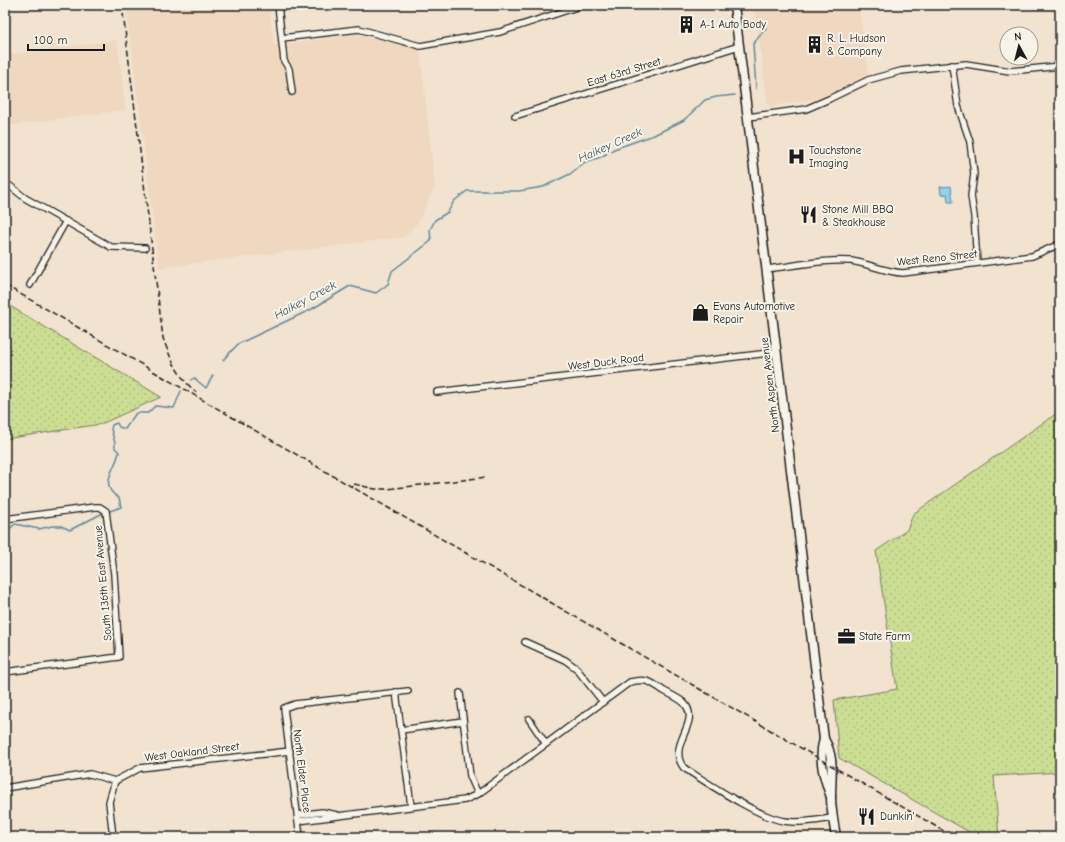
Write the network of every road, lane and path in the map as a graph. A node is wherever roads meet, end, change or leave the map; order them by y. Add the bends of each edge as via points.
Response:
1 (278, 5) edge
2 (583, 5) edge
3 (734, 5) edge
4 (282, 38) junction
5 (739, 46) junction
6 (952, 65) junction
7 (1060, 66) edge
8 (292, 92) dead end
9 (515, 116) dead end
10 (748, 117) junction
11 (5, 182) edge
12 (66, 221) junction
13 (1060, 244) edge
14 (145, 248) dead end
15 (977, 263) junction
16 (767, 269) junction
17 (30, 284) dead end
18 (777, 352) junction
19 (437, 392) dead end
20 (5, 519) edge
21 (525, 642) dead end
22 (5, 672) edge
23 (408, 691) dead end
24 (396, 692) junction
25 (460, 693) dead end
26 (602, 702) junction
27 (529, 719) dead end
28 (463, 721) junction
29 (401, 730) junction
30 (546, 744) junction
31 (290, 751) junction
32 (115, 781) junction
33 (5, 788) edge
34 (478, 794) junction
35 (411, 806) junction
36 (298, 815) junction
37 (337, 816) junction
38 (833, 818) junction
39 (298, 821) junction
40 (113, 837) edge
41 (300, 837) edge
42 (836, 837) edge

1 - 4 street
2 - 4 street via 500,32 420,46 359,29
3 - 5 main road, North Aspen Avenue
4 - 8 street via 284,61 289,69
5 - 9 street, East 63rd Street
5 - 10 main road, North Aspen Avenue
6 - 7 street via 972,64 1010,71
6 - 10 street via 890,73 868,80 806,109
6 - 15 street via 958,106 970,142 974,174 971,196
10 - 16 main road, North Aspen Avenue
11 - 12 street via 25,198
12 - 14 street via 111,247
12 - 17 street
13 - 15 street, West Reno Street via 1032,256
15 - 16 street, West Reno Street via 902,273 838,261
16 - 18 main road, North Aspen Avenue
18 - 19 street, West Duck Road
18 - 38 main road, North Aspen Avenue via 824,739 829,748 833,775
20 - 22 street, South 136th East Avenue via 95,507 105,509 114,574 120,657
21 - 26 street via 565,660 576,668
23 - 24 street
24 - 29 street
24 - 31 street, North Elder Place via 295,704 284,708
25 - 28 street
26 - 30 street
26 - 38 street via 630,682 648,680 683,702 687,709 689,724 678,749 679,761 684,768 774,819 804,822
27 - 30 street
28 - 29 street
28 - 34 street via 470,776
29 - 35 street
30 - 34 street
31 - 32 street, West Oakland Street via 140,768
31 - 36 street, North Elder Place
32 - 33 street via 90,774
32 - 40 street via 109,802
34 - 35 street via 465,800
35 - 37 street
36 - 37 street via 322,812
36 - 39 street, North Elder Place
37 - 39 street
38 - 42 main road, North Aspen Avenue
39 - 41 street, North Elder Place

